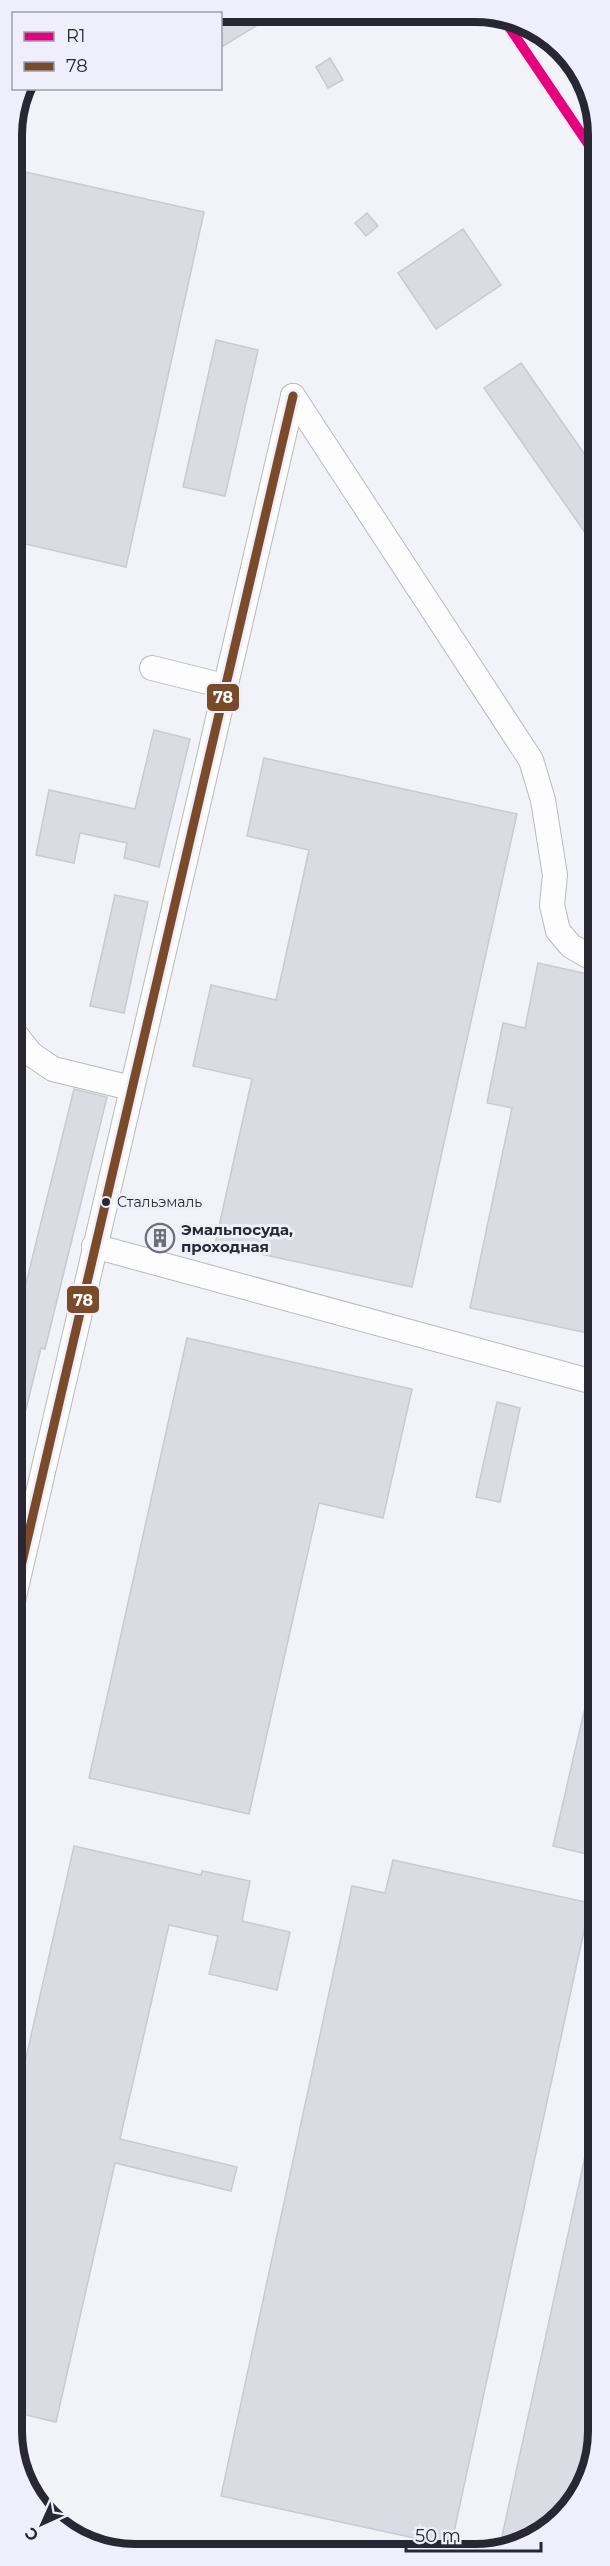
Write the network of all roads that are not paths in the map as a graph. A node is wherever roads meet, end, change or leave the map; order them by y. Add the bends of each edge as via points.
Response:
1 (152, 668) dead end
2 (224, 686) junction
3 (588, 956) edge
4 (23, 1043) edge
5 (131, 1088) junction
6 (94, 1246) junction
7 (587, 1380) edge
8 (22, 1559) edge

1 - 2 street
2 - 3 street via 293,396 531,760 543,800 555,874 552,905 558,931 571,946
2 - 5 street
4 - 5 street via 53,1069
5 - 6 street
6 - 7 street
6 - 8 street

